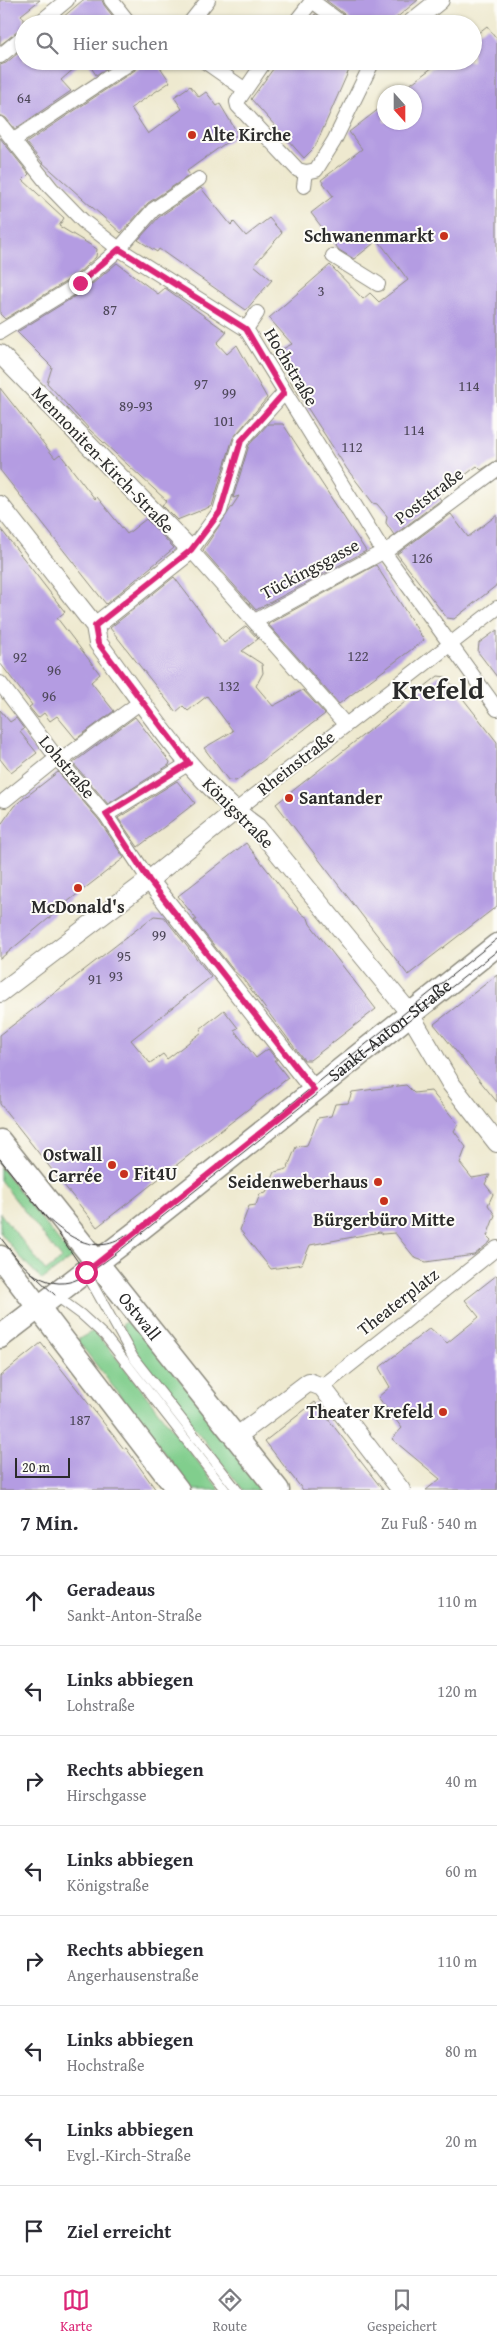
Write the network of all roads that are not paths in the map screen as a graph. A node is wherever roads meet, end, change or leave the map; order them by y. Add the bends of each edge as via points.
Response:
1 (67, 0) edge
2 (111, 0) edge
3 (208, 0) edge
4 (311, 0) edge
5 (440, 0) edge
6 (49, 15) edge
7 (123, 15) edge
8 (196, 15) edge
9 (300, 15) edge
10 (331, 15) edge
11 (421, 15) edge
12 (15, 43) edge
13 (2, 54) edge
14 (119, 70) edge
15 (217, 70) edge
16 (258, 70) edge
17 (369, 70) edge
18 (244, 88) junction
19 (0, 124) edge
20 (14, 140) junction
21 (199, 179) dead end
22 (119, 249) junction
23 (333, 256) dead end
24 (378, 284) dead end
25 (257, 314) dead end
26 (246, 329) junction
27 (0, 332) edge
28 (0, 354) edge
29 (284, 393) junction
30 (497, 469) edge
31 (0, 505) edge
32 (191, 550) junction
33 (383, 551) junction
34 (497, 608) edge
35 (255, 620) junction
36 (95, 626) junction
37 (449, 645) junction
38 (0, 683) edge
39 (142, 701) junction
40 (497, 709) edge
41 (346, 724) junction
42 (57, 758) junction
43 (189, 763) junction
44 (2, 801) edge
45 (235, 811) junction
46 (106, 814) junction
47 (149, 880) junction
48 (497, 945) edge
49 (0, 992) edge
50 (409, 1016) junction
51 (314, 1090) junction
52 (0, 1141) edge
53 (497, 1143) edge
54 (497, 1248) edge
55 (0, 1257) edge
56 (86, 1263) junction
57 (47, 1301) junction
58 (0, 1337) edge
59 (322, 1387) junction
60 (236, 1436) junction
61 (178, 1490) edge
62 (226, 1490) edge
63 (237, 1490) edge
64 (278, 1490) edge
65 (401, 1490) edge

1 - 6 street
2 - 7 street
3 - 8 street
4 - 9 street
4 - 10 street
5 - 11 street
12 - 13 street
14 - 20 street
15 - 18 street
16 - 18 street
17 - 18 street via 334,140 316,170 305,179 240,109 237,102
19 - 20 street, Hochstraße
20 - 22 street, Hochstraße via 51,188 83,222
21 - 22 street via 153,210
22 - 26 street, Hochstraße
22 - 27 street via 80,283
23 - 24 street
25 - 26 street
26 - 29 street, Hochstraße
28 - 32 street, Mennoniten-Kirch-Straße
29 - 32 street via 241,441 220,512
29 - 33 street, Hochstraße
30 - 33 street, Poststraße
31 - 36 street, Königstraße
32 - 35 street, Mennoniten-Kirch-Straße
32 - 36 street
33 - 35 street, Tückingsgasse
33 - 37 street, Hochstraße
34 - 37 street, Rheinstraße
35 - 41 street, Mennoniten-Kirch-Straße
36 - 39 street, Königstraße via 98,643
37 - 40 street, Hochstraße
37 - 41 street, Rheinstraße
38 - 42 street, Lohstraße
39 - 42 street via 66,756
39 - 43 street, Königstraße
41 - 45 street, Rheinstraße
42 - 44 street
42 - 46 street, Lohstraße
43 - 45 street, Königstraße
43 - 46 street
45 - 47 street, Rheinstraße
45 - 50 street, Königstraße via 257,827
46 - 47 street, Lohstraße
47 - 49 street, Rheinstraße
47 - 51 street, Lohstraße
48 - 50 street, Sankt-Anton-Straße
50 - 51 street, Sankt-Anton-Straße
50 - 53 street, Königstraße via 451,1084
51 - 56 street, Sankt-Anton-Straße
52 - 56 street, Ostwall via 72,1232
54 - 59 street, Theaterplatz
55 - 57 street via 24,1288
56 - 57 street, Sankt-Anton-Straße
56 - 60 street, Ostwall
56 - 63 lane via 133,1357
57 - 58 street, Sankt-Anton-Straße
57 - 61 street
57 - 62 lane via 82,1315 104,1336
59 - 60 street via 309,1382
59 - 65 street
60 - 64 street, Ostwall

